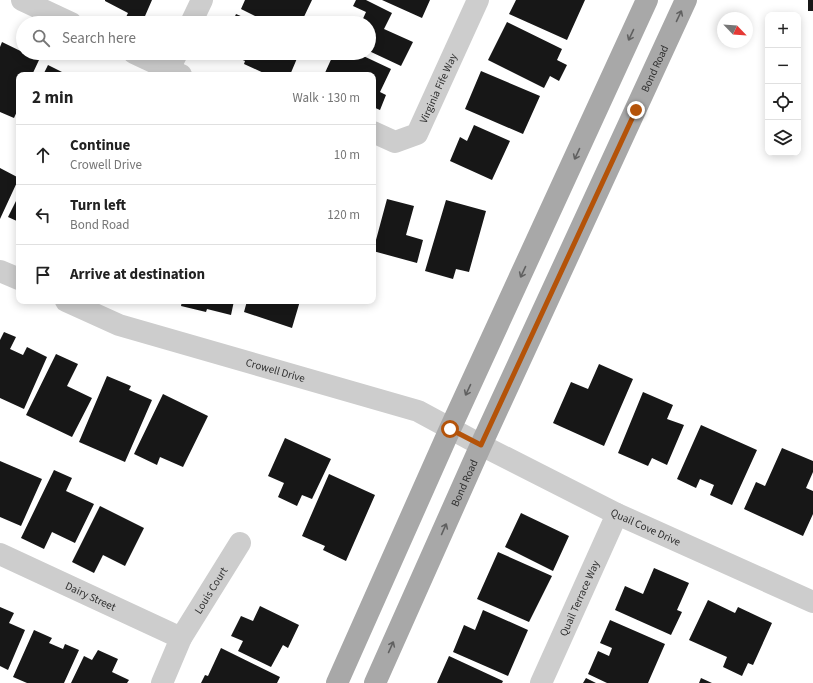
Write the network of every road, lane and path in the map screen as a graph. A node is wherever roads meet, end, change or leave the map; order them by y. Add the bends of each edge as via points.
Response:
1 (22, 0) edge
2 (202, 0) edge
3 (478, 0) edge
4 (647, 0) edge
5 (671, 0) edge
6 (686, 0) edge
7 (56, 16) edge
8 (194, 16) edge
9 (156, 60) edge
10 (175, 66) edge
11 (636, 110) junction
12 (376, 133) edge
13 (0, 271) edge
14 (16, 278) edge
15 (72, 304) edge
16 (450, 429) junction
17 (481, 445) junction
18 (617, 514) junction
19 (240, 543) dead end
20 (0, 554) edge
21 (813, 602) edge
22 (181, 638) junction
23 (162, 683) edge
24 (337, 683) edge
25 (375, 683) edge
26 (541, 683) edge

1 - 7 street
2 - 8 street
3 - 12 street, Virginia Fife Way via 417,134 395,142
4 -> 16 main road
5 - 11 main road via 639,71
11 -> 6 main road, Bond Road
9 - 10 street
11 - 17 main road, Bond Road
13 - 14 street
15 - 16 street, Crowell Drive via 118,325 418,411
16 - 17 street, Crowell Drive
16 - 24 main road
17 - 18 street, Quail Cove Drive
25 -> 17 main road, Bond Road
18 - 21 street, Quail Cove Drive
18 - 26 street, Quail Terrace Way
19 - 22 street, Louis Court
20 - 22 street, Dairy Street
22 - 23 street, Louis Court

